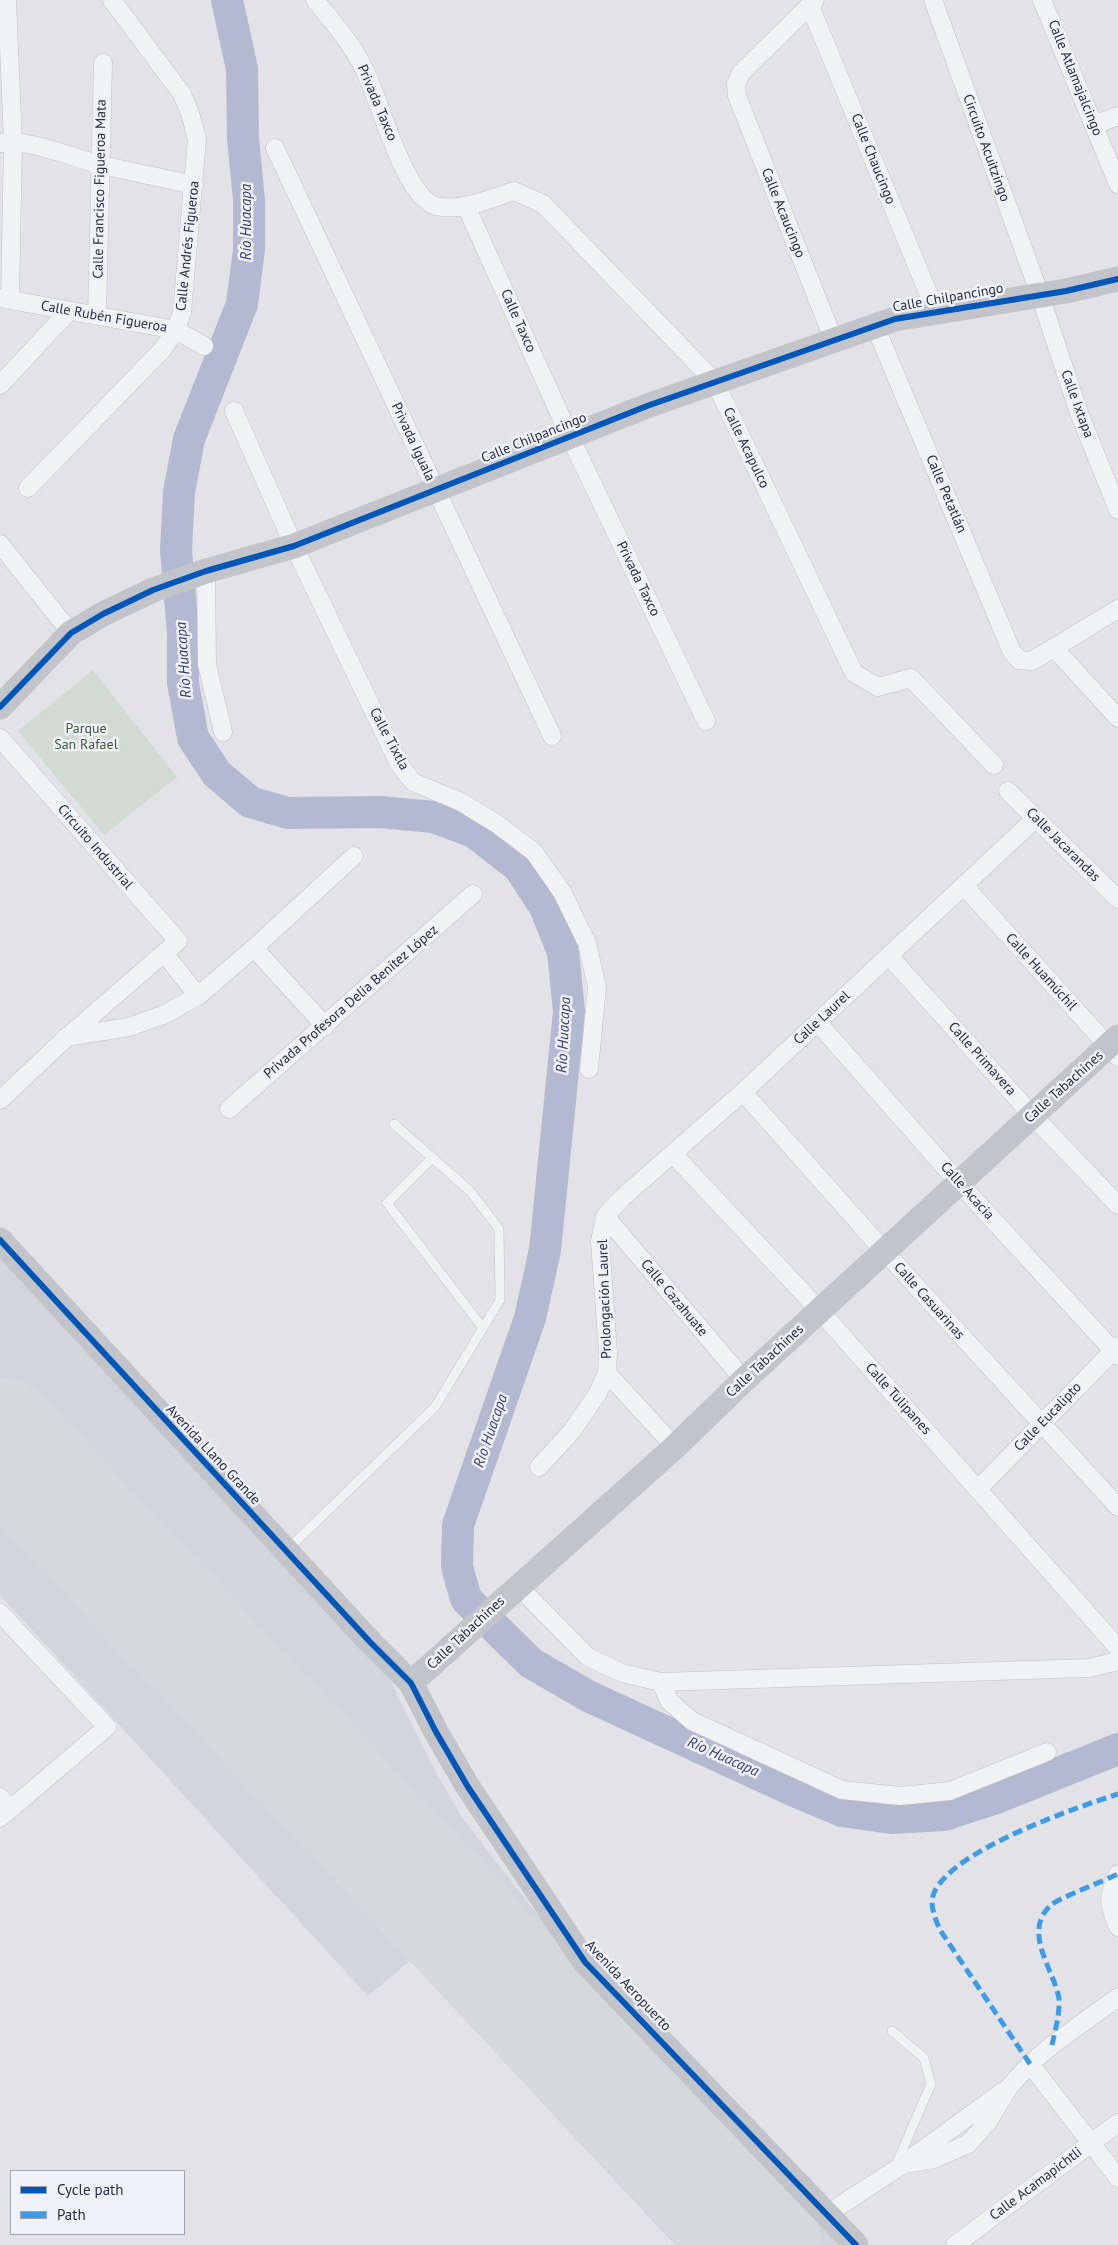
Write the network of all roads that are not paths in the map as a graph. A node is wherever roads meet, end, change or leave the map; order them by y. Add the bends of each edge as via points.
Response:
1 (7, 0) edge
2 (112, 0) edge
3 (315, 0) edge
4 (932, 0) edge
5 (1042, 0) edge
6 (813, 3) edge
7 (4, 28) edge
8 (103, 63) dead end
9 (1118, 116) edge
10 (1094, 125) junction
11 (7, 143) edge
12 (276, 148) dead end
13 (101, 165) junction
14 (1118, 184) edge
15 (194, 185) junction
16 (436, 206) joint
17 (466, 206) junction
18 (1118, 279) edge
19 (1040, 295) junction
20 (5, 299) edge
21 (69, 311) junction
22 (936, 312) junction
23 (97, 315) junction
24 (876, 326) junction
25 (176, 330) junction
26 (834, 341) junction
27 (204, 346) dead end
28 (715, 382) junction
29 (0, 385) edge
30 (234, 411) dead end
31 (570, 437) junction
32 (28, 488) dead end
33 (436, 491) junction
34 (1118, 510) edge
35 (0, 544) edge
36 (294, 546) junction
37 (206, 570) junction
38 (1118, 609) edge
39 (71, 633) junction
40 (1055, 649) junction
41 (0, 707) edge
42 (1118, 718) edge
43 (706, 721) dead end
44 (223, 732) dead end
45 (552, 736) dead end
46 (0, 738) edge
47 (994, 765) dead end
48 (1008, 791) dead end
49 (1036, 818) junction
50 (354, 856) dead end
51 (964, 886) junction
52 (474, 894) dead end
53 (1118, 899) edge
54 (254, 948) junction
55 (164, 953) junction
56 (889, 956) junction
57 (198, 996) junction
58 (818, 1022) junction
59 (325, 1026) junction
60 (66, 1038) junction
61 (1115, 1046) edge
62 (589, 1069) dead end
63 (743, 1092) junction
64 (0, 1100) edge
65 (229, 1109) dead end
66 (1032, 1115) junction
67 (394, 1124) dead end
68 (673, 1154) junction
69 (432, 1158) junction
70 (959, 1182) junction
71 (1118, 1205) edge
72 (605, 1216) junction
73 (0, 1240) edge
74 (884, 1251) junction
75 (820, 1310) junction
76 (483, 1328) junction
77 (1116, 1351) edge
78 (607, 1373) junction
79 (744, 1380) junction
80 (1042, 1424) junction
81 (675, 1447) junction
82 (539, 1466) dead end
83 (978, 1489) junction
84 (1118, 1507) edge
85 (286, 1552) junction
86 (513, 1591) junction
87 (0, 1613) edge
88 (1118, 1648) edge
89 (1118, 1660) edge
90 (661, 1682) junction
91 (411, 1683) junction
92 (1046, 1752) dead end
93 (3, 1808) edge
94 (1118, 1874) edge
95 (1118, 1927) edge
96 (1118, 1997) edge
97 (892, 2031) dead end
98 (1030, 2064) junction
99 (1118, 2123) edge
100 (1091, 2144) junction
101 (898, 2167) junction
102 (1118, 2178) edge
103 (827, 2214) junction
104 (856, 2245) edge
105 (955, 2245) edge

1 - 7 street
2 - 15 street, Calle Andrés Figueroa via 182,94 196,139
3 - 16 street, Privada Taxco via 365,71 416,192
4 - 19 street, Circuito Acuitzingo
5 - 10 street, Calle Atlamajalcingo
6 - 22 street, Calle Chaucingo
6 - 26 street, Calle Acaucingo via 741,73 736,84 736,96
7 - 11 street
8 - 13 street, Calle Francisco Figueroa Mata
9 - 10 street
10 - 14 street, Calle Atlamajalcingo
11 - 13 street
11 - 20 street
12 - 33 street, Privada Iguala
13 - 15 street
13 - 23 street, Calle Francisco Figueroa Mata
15 - 25 street, Calle Andrés Figueroa via 182,312
16 - 17 street, Calle Acapulco
17 - 28 street, Calle Acapulco via 514,191 542,204
17 - 31 street, Calle Taxco
18 - 19 street, Calle Chilpancingo
19 - 22 street, Calle Chilpancingo
19 - 34 street, Calle Ixtapa via 1079,413
20 - 21 street, Calle Rubén Figueroa
21 - 23 street, Calle Rubén Figueroa
21 - 29 street
22 - 24 street, Calle Chilpancingo
23 - 25 street, Calle Rubén Figueroa
24 - 26 street, Calle Chilpancingo
24 - 40 street, Calle Petatlán via 1012,652 1019,660 1032,661
25 - 27 street, Calle Rubén Figueroa
25 - 32 street, Calle Andrés Figueroa via 163,349
26 - 28 street, Calle Chilpancingo
28 - 31 street, Calle Chilpancingo
28 - 47 street, Calle Acapulco via 854,673 878,687 911,678
30 - 36 street, Calle Tixtla
31 - 33 street, Calle Chilpancingo
31 - 43 street, Privada Taxco
33 - 36 street, Calle Chilpancingo
33 - 45 street, Privada Iguala
35 - 39 street
36 - 37 street, Calle Chilpancingo
36 - 62 street, Calle Tixtla via 400,764 413,782 461,802 497,824 534,852 562,892 587,944 597,987
37 - 39 street, Calle Chilpancingo via 102,614
37 - 44 street via 207,664
38 - 40 street
39 - 41 street, Calle Chilpancingo
40 - 42 street
46 - 55 street, Circuito Industrial via 178,941
48 - 49 street, Calle Jacarandas
49 - 51 street, Calle Laurel
49 - 53 street, Calle Jacarandas
50 - 54 street
51 - 56 street, Calle Laurel
51 - 61 street, Calle Huamúchil
52 - 59 street, Privada Profesora Delia Benítez López
54 - 57 street
54 - 59 street
55 - 57 street
55 - 60 street, Circuito Industrial
56 - 58 street, Calle Laurel
56 - 66 street, Calle Primavera
57 - 60 street via 163,1015 129,1027
58 - 63 street, Calle Laurel
58 - 70 street, Calle Acacia
59 - 65 street, Privada Profesora Delia Benítez López
60 - 64 street, Circuito Industrial
61 - 66 street, Calle Tabachines
63 - 68 street, Calle Laurel
63 - 74 street, Calle Casuarinas
66 - 70 street, Calle Tabachines
66 - 71 street, Calle Primavera
67 - 69 lane
68 - 72 street, Calle Laurel via 622,1197
68 - 75 street, Calle Tulipanes
69 - 76 lane via 470,1192 499,1229 500,1300
69 - 76 lane via 387,1203
70 - 74 street, Calle Tabachines
70 - 77 street, Calle Acacia
72 - 78 street, Prolongación Laurel via 600,1241
72 - 79 street, Calle Cazahuate
73 - 85 street, Avenida Llano Grande
74 - 75 street, Calle Tabachines
74 - 80 street, Calle Casuarinas
75 - 79 street, Calle Tabachines
75 - 83 street, Calle Tulipanes
76 - 85 lane via 435,1407
77 - 80 street, Calle Eucalipto
78 - 81 street, Prolongación Laurel
78 - 82 street via 598,1393 572,1431
79 - 81 street, Calle Tabachines
80 - 83 street, Calle Eucalipto
80 - 84 street, Calle Casuarinas
81 - 86 street, Calle Tabachines
83 - 88 street, Calle Tulipanes
85 - 91 street, Avenida Llano Grande
86 - 90 street via 588,1657 622,1674
86 - 91 street, Calle Tabachines
87 - 93 street via 107,1726
89 - 90 street via 1089,1668
90 - 92 street via 669,1701 692,1722 842,1790 900,1796 950,1791
91 - 103 street, Avenida Aeropuerto via 468,1787 585,1962
94 - 95 street via 1109,1906
96 - 98 street
97 - 101 lane via 924,2058 932,2084
98 - 100 street
98 - 101 street via 968,2144 934,2159
99 - 100 street, Calle Acamapichtli
100 - 102 street
100 - 105 street, Calle Acamapichtli
101 - 103 street
103 - 104 street, Avenida Aeropuerto

